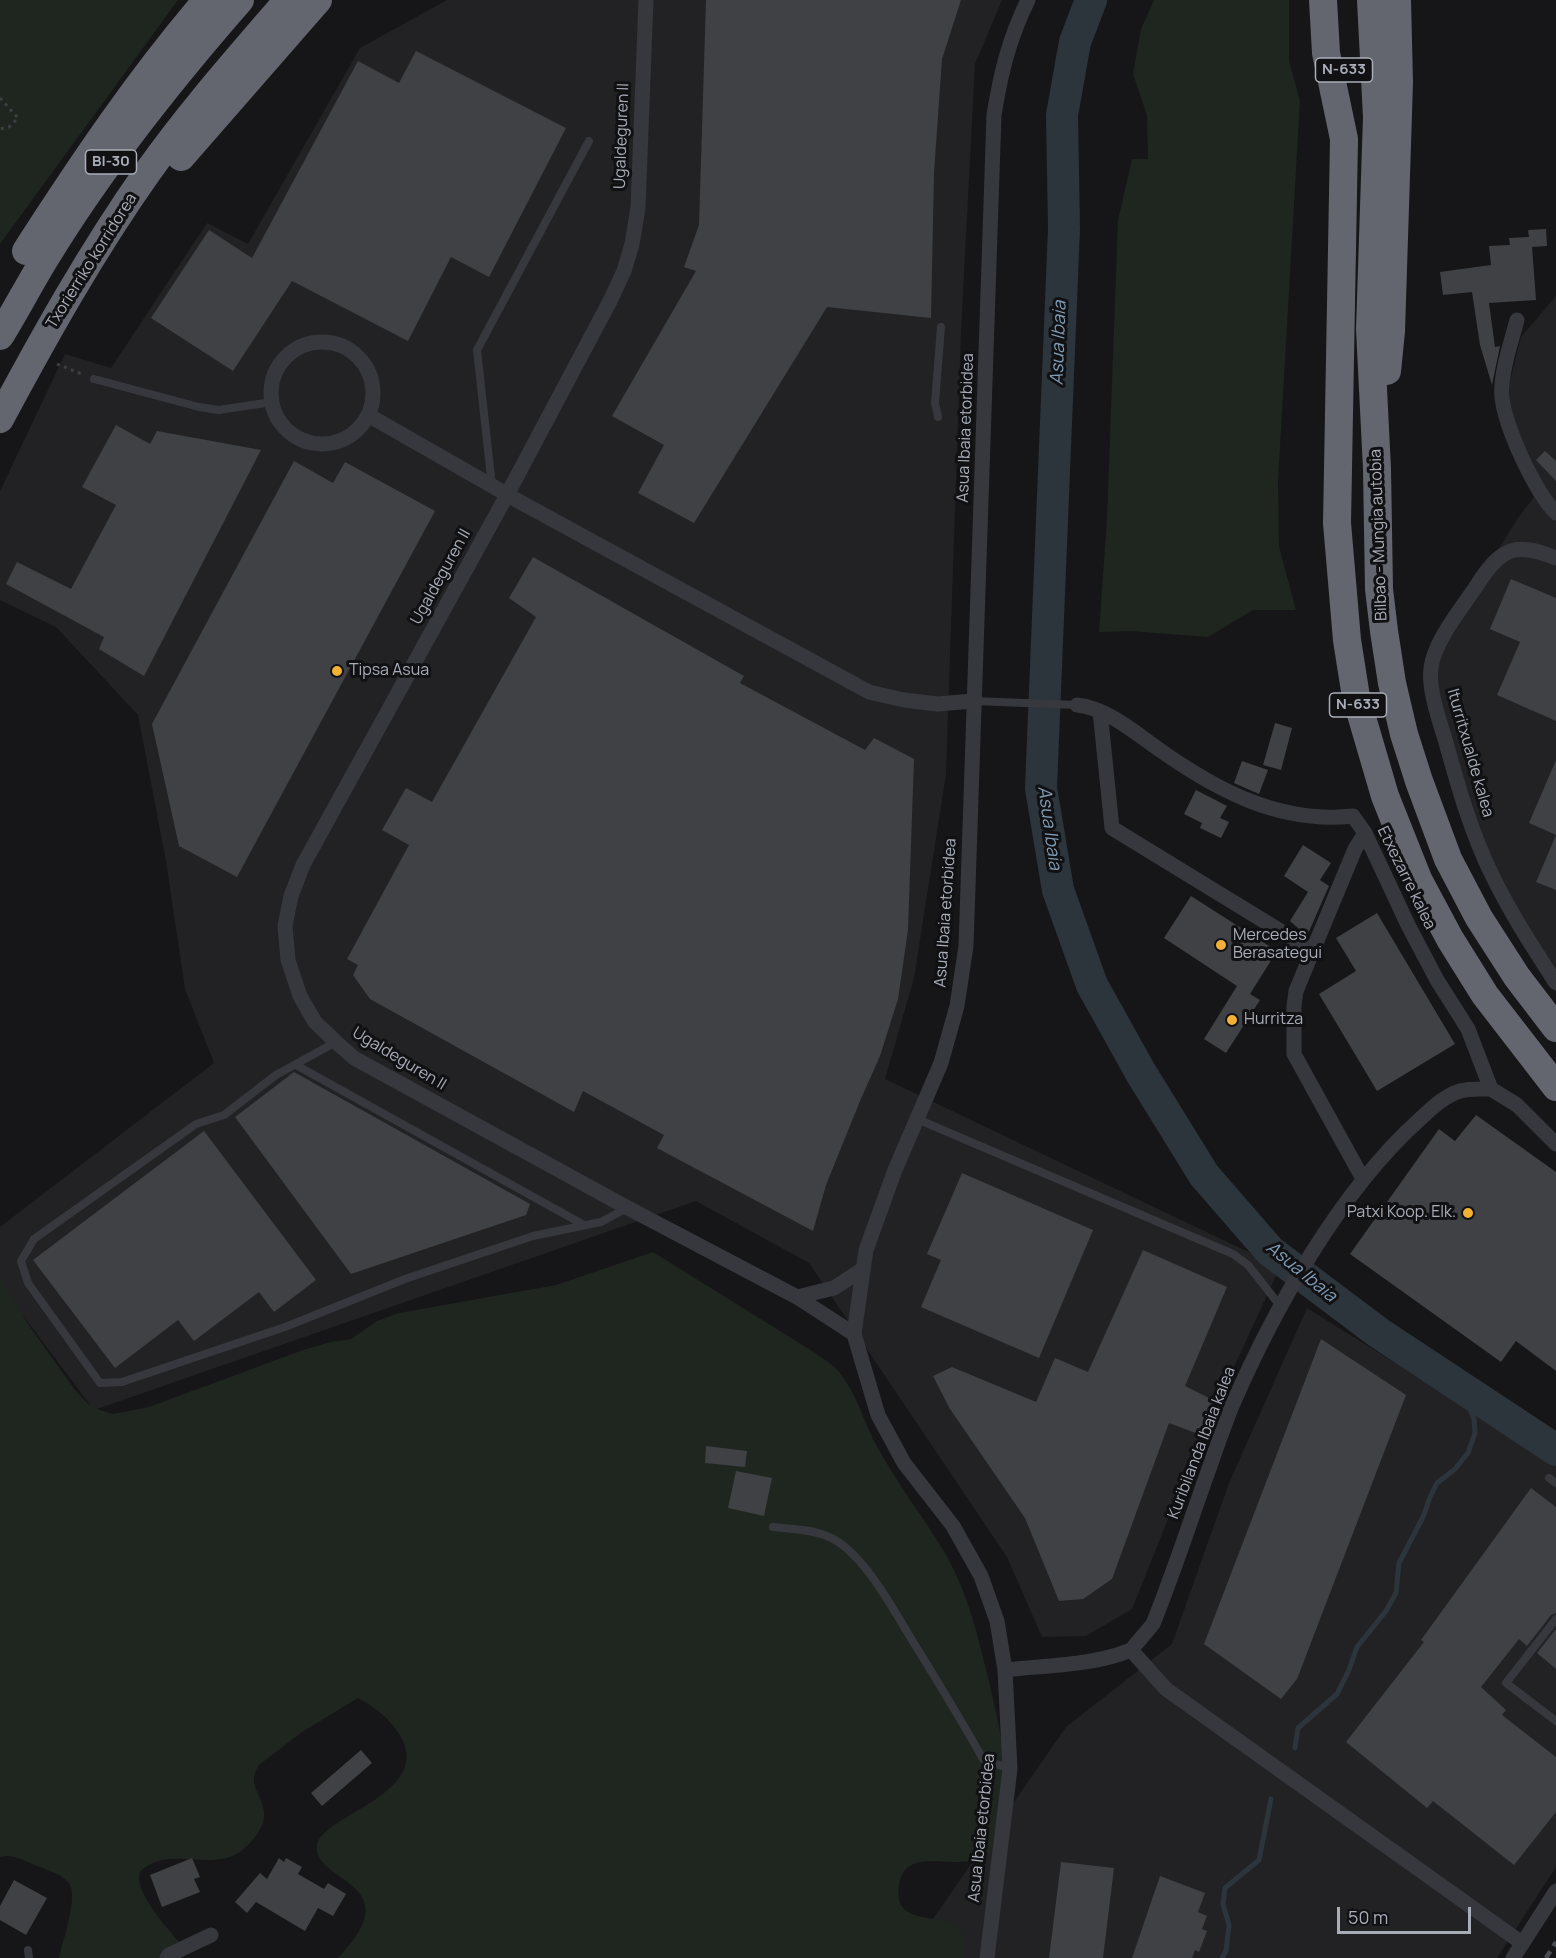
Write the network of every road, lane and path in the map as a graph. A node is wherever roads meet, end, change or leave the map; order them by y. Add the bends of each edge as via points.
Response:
1 (207, 0) edge
2 (240, 0) edge
3 (288, 0) edge
4 (318, 0) edge
5 (646, 0) edge
6 (1028, 0) edge
7 (1323, 0) edge
8 (1340, 0) edge
9 (1371, 0) edge
10 (1397, 0) edge
11 (0, 98) edge
12 (0, 129) edge
13 (1344, 139) junction
14 (589, 141) dead end
15 (0, 301) edge
16 (63, 307) junction
17 (1516, 320) dead end
18 (940, 327) dead end
19 (0, 336) edge
20 (54, 362) dead end
21 (94, 379) joint
22 (272, 402) junction
23 (368, 415) junction
24 (938, 417) dead end
25 (0, 418) edge
26 (1377, 469) junction
27 (492, 486) junction
28 (507, 495) junction
29 (1556, 513) edge
30 (1556, 558) edge
31 (973, 701) junction
32 (1077, 705) joint
33 (1100, 711) junction
34 (1365, 833) junction
35 (1313, 951) junction
36 (1556, 983) edge
37 (1556, 1028) edge
38 (336, 1042) junction
39 (296, 1065) junction
40 (1556, 1087) edge
41 (1491, 1089) junction
42 (917, 1119) junction
43 (1556, 1144) edge
44 (1363, 1179) junction
45 (628, 1208) junction
46 (584, 1225) junction
47 (863, 1269) junction
48 (797, 1297) junction
49 (1281, 1307) junction
50 (854, 1334) junction
51 (773, 1527) dead end
52 (1556, 1619) edge
53 (1131, 1650) junction
54 (1005, 1670) junction
55 (1556, 1721) edge
56 (1010, 1769) junction
57 (1556, 1891) edge
58 (212, 1935) dead end
59 (1522, 1943) junction
60 (166, 1958) edge
61 (987, 1958) edge
62 (1513, 1958) edge

1 - 15 highway via 83,162
2 - 19 highway, BI-30 via 119,150 46,256
3 - 16 highway, Txorierriko korridorea / BI-30 via 148,171
4 - 16 highway via 177,161
5 - 28 street, Ugaldeguren II via 638,208 627,262
6 - 31 street, Asua Ibaia etorbidea via 1001,70 994,115
7 - 13 highway via 1326,53
8 - 13 highway, N-633
9 - 26 highway, Bilbao - Mungia autobia / N-633 via 1377,117 1370,329
10 - 26 highway via 1399,82 1391,331
11 - 12 path via 18,118
13 - 40 highway, N-633 via 1337,523 1356,697 1385,796 1418,879 1485,995
14 - 27 lane via 477,350
16 - 25 highway, Txorierriko korridorea / BI-30
17 - 29 street via 1502,395 1504,407 1538,489
18 - 24 lane via 935,403
20 - 21 path
21 - 22 lane via 219,410
22 - 23 street via 287,430 316,443 332,443 346,437
22 - 23 street via 272,385 288,354 303,345 329,342 353,352 365,364 372,380 373,398
23 - 27 street
26 - 37 highway, Bilbao - Mungia autobia / N-633 via 1379,589 1392,683 1407,744 1448,859 1516,977
27 - 28 street
28 - 31 street via 869,692 938,704
28 - 38 street, Ugaldeguren II via 303,865 291,896 285,926 293,977 315,1022
30 - 36 street, Iturritxualde kalea via 1536,550 1512,549 1498,557 1437,646 1431,669 1435,703 1464,806 1493,877
31 - 32 lane
31 - 42 street, Asua Ibaia etorbidea via 966,946 945,1052
32 - 33 street, Etxezarre kalea
33 - 34 street, Etxezarre kalea via 1235,795 1304,817 1353,816
33 - 35 street via 1112,828
34 - 35 street
34 - 41 street, Etxezarre kalea via 1408,925 1468,1029
35 - 44 street via 1296,992 1294,1054
38 - 39 lane
38 - 45 street, Ugaldeguren II via 354,1058
39 - 46 lane
39 - 46 lane via 276,1075 224,1115 196,1124 34,1239 21,1261 28,1282 100,1383 122,1382 285,1327 405,1279 533,1236
41 - 43 street via 1516,1105
41 - 44 street, Kuribilanda Ibaia kalea via 1459,1091 1442,1100 1399,1138
42 - 47 street, Asua Ibaia etorbidea via 866,1250
42 - 49 lane via 1233,1254 1248,1265
44 - 49 street, Kuribilanda Ibaia kalea via 1317,1245
45 - 46 lane via 601,1222
45 - 48 street, Ugaldeguren II
47 - 48 street via 834,1288
47 - 50 street, Asua Ibaia etorbidea
48 - 50 street, Ugaldeguren II
49 - 53 street, Kuribilanda Ibaia kalea via 1232,1407 1153,1624
50 - 54 street, Asua Ibaia etorbidea via 878,1415 904,1464 953,1526 981,1576 997,1622
51 - 56 lane via 827,1536 854,1555 881,1590 982,1759
52 - 55 lane via 1506,1683
53 - 54 street via 1094,1661
53 - 59 street via 1166,1689
54 - 56 street, Asua Ibaia etorbidea
56 - 61 street, Asua Ibaia etorbidea
57 - 59 street
58 - 60 street
59 - 62 street

